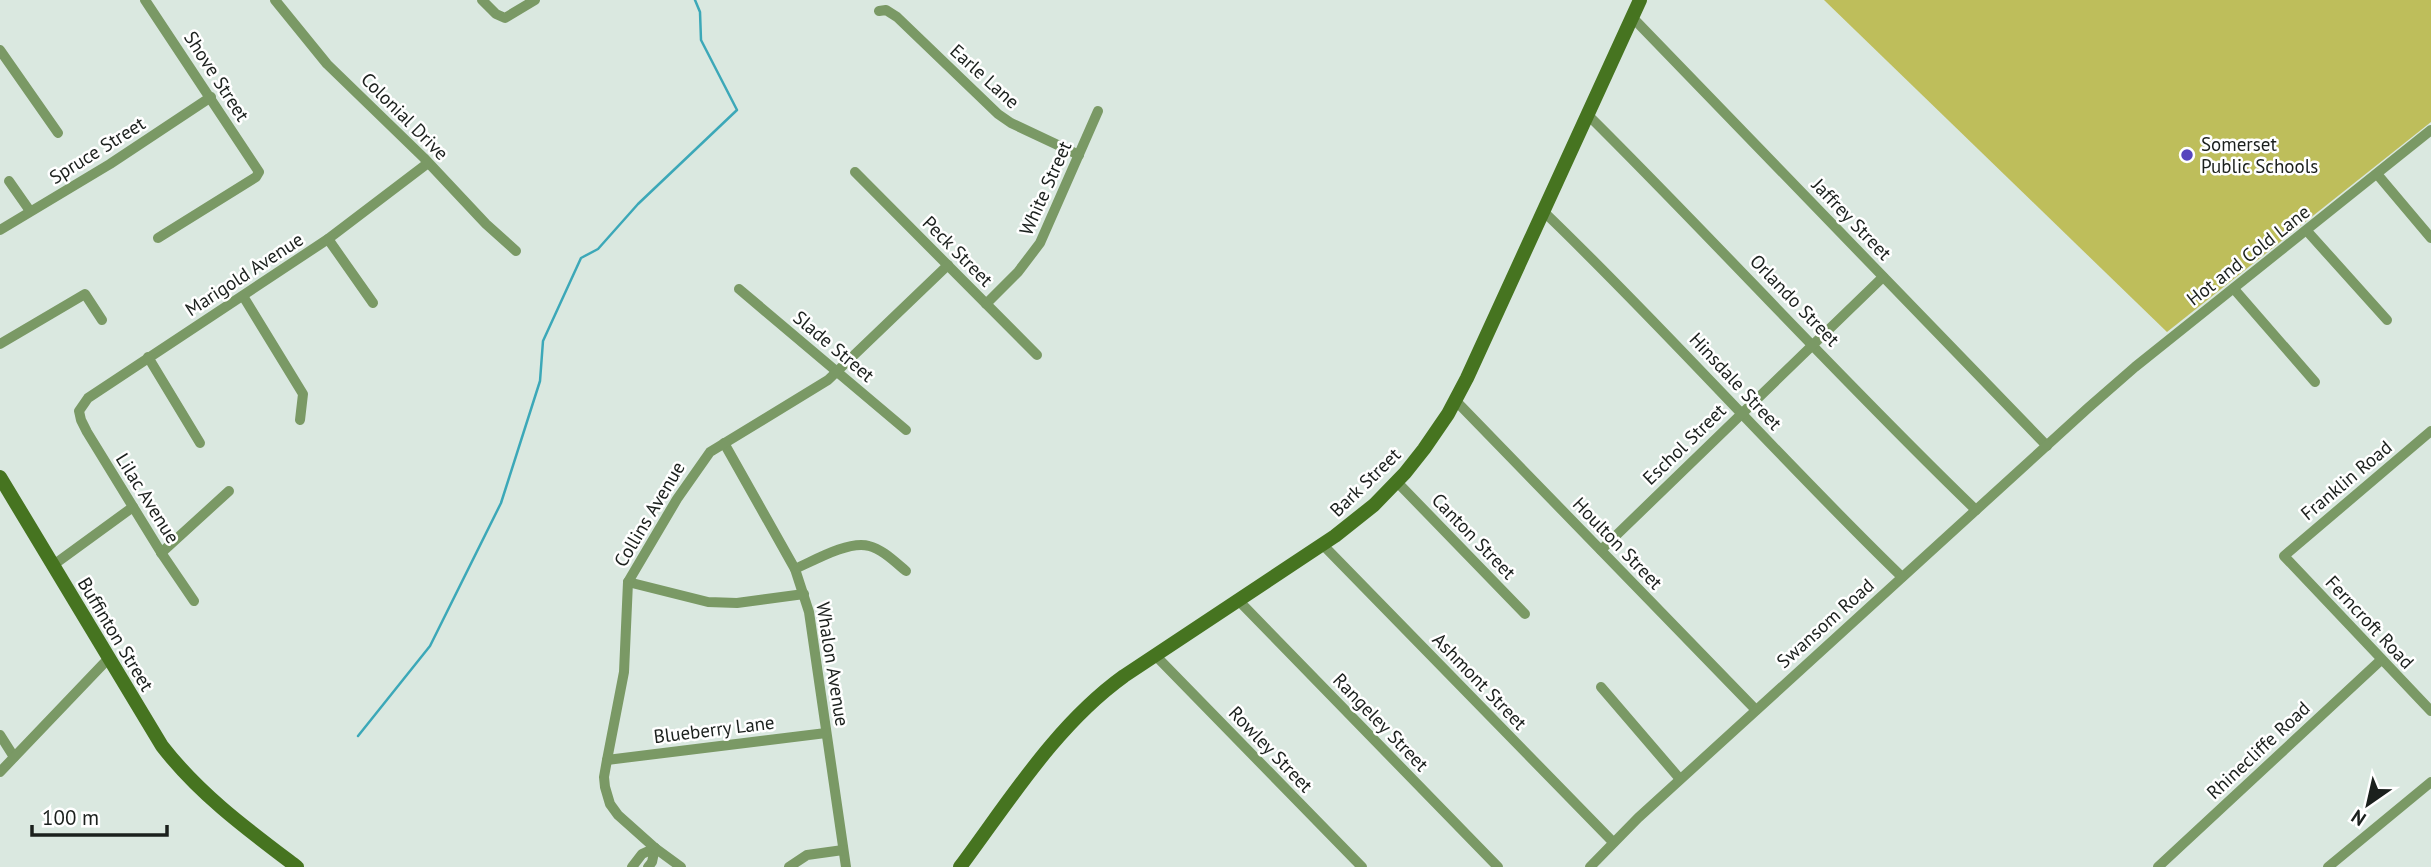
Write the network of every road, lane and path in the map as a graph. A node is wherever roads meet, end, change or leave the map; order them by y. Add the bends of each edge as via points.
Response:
1 (145, 0) edge
2 (275, 0) edge
3 (482, 0) edge
4 (535, 0) edge
5 (1640, 0) edge
6 (879, 11) dead end
7 (1632, 17) junction
8 (0, 50) edge
9 (211, 97) junction
10 (1098, 111) dead end
11 (1588, 115) junction
12 (2431, 130) edge
13 (58, 133) dead end
14 (1079, 155) junction
15 (428, 163) junction
16 (855, 172) dead end
17 (2377, 174) junction
18 (9, 180) dead end
19 (30, 211) junction
20 (1543, 211) junction
21 (0, 230) edge
22 (2307, 231) junction
23 (158, 238) dead end
24 (2431, 238) edge
25 (328, 239) junction
26 (516, 251) dead end
27 (948, 265) junction
28 (1884, 277) junction
29 (739, 289) dead end
30 (2234, 289) junction
31 (243, 296) junction
32 (373, 303) dead end
33 (986, 304) junction
34 (102, 320) dead end
35 (2387, 320) dead end
36 (0, 344) edge
37 (1813, 345) junction
38 (1037, 355) dead end
39 (148, 357) junction
40 (837, 373) junction
41 (2315, 382) dead end
42 (1455, 400) junction
43 (2088, 408) joint
44 (79, 411) joint
45 (1741, 413) junction
46 (300, 420) dead end
47 (906, 430) dead end
48 (2431, 431) edge
49 (200, 443) dead end
50 (724, 443) junction
51 (2047, 446) junction
52 (0, 477) edge
53 (1397, 482) junction
54 (229, 491) dead end
55 (133, 508) junction
56 (1976, 510) junction
57 (1323, 545) junction
58 (1601, 550) junction
59 (161, 553) junction
60 (2284, 556) joint
61 (52, 566) junction
62 (795, 569) junction
63 (906, 570) dead end
64 (1902, 577) junction
65 (628, 582) junction
66 (804, 594) junction
67 (194, 601) dead end
68 (1239, 601) junction
69 (1525, 614) dead end
70 (1155, 655) junction
71 (108, 659) junction
72 (2381, 660) junction
73 (1601, 687) dead end
74 (1756, 710) junction
75 (2431, 711) edge
76 (826, 733) junction
77 (0, 735) edge
78 (14, 757) junction
79 (607, 760) junction
80 (0, 772) edge
81 (1680, 779) junction
82 (2431, 782) edge
83 (1613, 842) junction
84 (655, 848) junction
85 (843, 850) junction
86 (297, 867) edge
87 (632, 867) edge
88 (648, 867) edge
89 (681, 867) edge
90 (789, 867) edge
91 (846, 867) edge
92 (960, 867) edge
93 (1362, 867) edge
94 (1498, 867) edge
95 (1590, 867) edge
96 (2158, 867) edge
97 (2328, 867) edge

1 - 9 street, Shove Street
2 - 15 street, Colonial Drive via 327,64
3 - 4 street via 505,18
5 - 7 main road, Bark Street
6 - 14 street, Earle Lane via 897,17 998,114
7 - 11 main road, Bark Street
7 - 28 street, Jaffrey Street
8 - 13 street
9 - 19 street, Spruce Street
9 - 23 street, Shove Street via 259,172
10 - 14 street, White Street
11 - 20 main road, Bark Street
11 - 37 street, Orlando Street
12 - 17 street, Hot and Cold Lane
14 - 33 street, White Street via 1040,243
15 - 25 street, Marigold Avenue
15 - 26 street, Colonial Drive
16 - 27 street, Peck Street
17 - 22 street, Hot and Cold Lane
17 - 24 street
18 - 19 street
19 - 21 street, Spruce Street
20 - 42 main road, Bark Street
20 - 45 street, Hinsdale Street
22 - 30 street, Hot and Cold Lane
22 - 35 street
25 - 31 street, Marigold Avenue
25 - 32 street
27 - 33 street, Peck Street
27 - 40 street, Collins Avenue
28 - 37 street, Eschol Street
28 - 51 street, Jaffrey Street
29 - 40 street, Slade Street
30 - 41 street
30 - 43 street, Hot and Cold Lane
31 - 39 street, Marigold Avenue
31 - 46 street via 303,394
33 - 38 street, Peck Street
34 - 36 street via 85,294
37 - 45 street, Eschol Street
37 - 56 street, Orlando Street
39 - 44 street, Marigold Avenue via 88,398
39 - 49 street
40 - 47 street, Slade Street
40 - 50 street, Collins Avenue
42 - 53 main road, Bark Street via 1429,443
42 - 58 street, Houlton Street
43 - 51 street, Swansom Road
44 - 55 street, Lilac Avenue via 80,420
45 - 58 street, Eschol Street
45 - 64 street, Hinsdale Street
48 - 60 street, Franklin Road
50 - 62 street, Whalon Avenue
50 - 65 street, Collins Avenue via 701,463
51 - 56 street, Swansom Road
52 - 61 main road, Buffinton Street
53 - 57 main road, Bark Street
53 - 69 street, Canton Street
54 - 59 street
55 - 59 street, Lilac Avenue
55 - 61 street
56 - 64 street, Swansom Road
57 - 68 main road, Bark Street
57 - 83 street, Ashmont Street
58 - 74 street, Houlton Street
59 - 67 street, Lilac Avenue
60 - 72 street, Ferncroft Road
61 - 71 main road, Buffinton Street
62 - 63 street via 857,545 870,546
62 - 66 street, Whalon Avenue
64 - 74 street, Swansom Road
65 - 66 street via 708,602
65 - 79 street, Collins Avenue via 624,672
66 - 76 street, Whalon Avenue
68 - 70 main road, Bark Street
68 - 94 street, Rangeley Street
70 - 92 main road, Bark Street via 1087,706 1050,747
70 - 93 street, Rowley Street
71 - 78 street
71 - 86 main road, Buffinton Street via 162,746 187,777
72 - 75 street, Ferncroft Road
72 - 96 street, Rhinecliffe Road
73 - 81 street
74 - 81 street, Swansom Road
76 - 79 street, Blueberry Lane
76 - 85 street, Whalon Avenue
77 - 78 street
78 - 80 street
79 - 84 street, Collins Avenue via 604,776 610,804
81 - 83 street, Swansom Road
82 - 97 street
83 - 95 street, Swansom Road
84 - 87 street via 642,854
84 - 88 street
84 - 89 street, Collins Avenue
85 - 90 street via 807,855
85 - 91 street, Whalon Avenue

